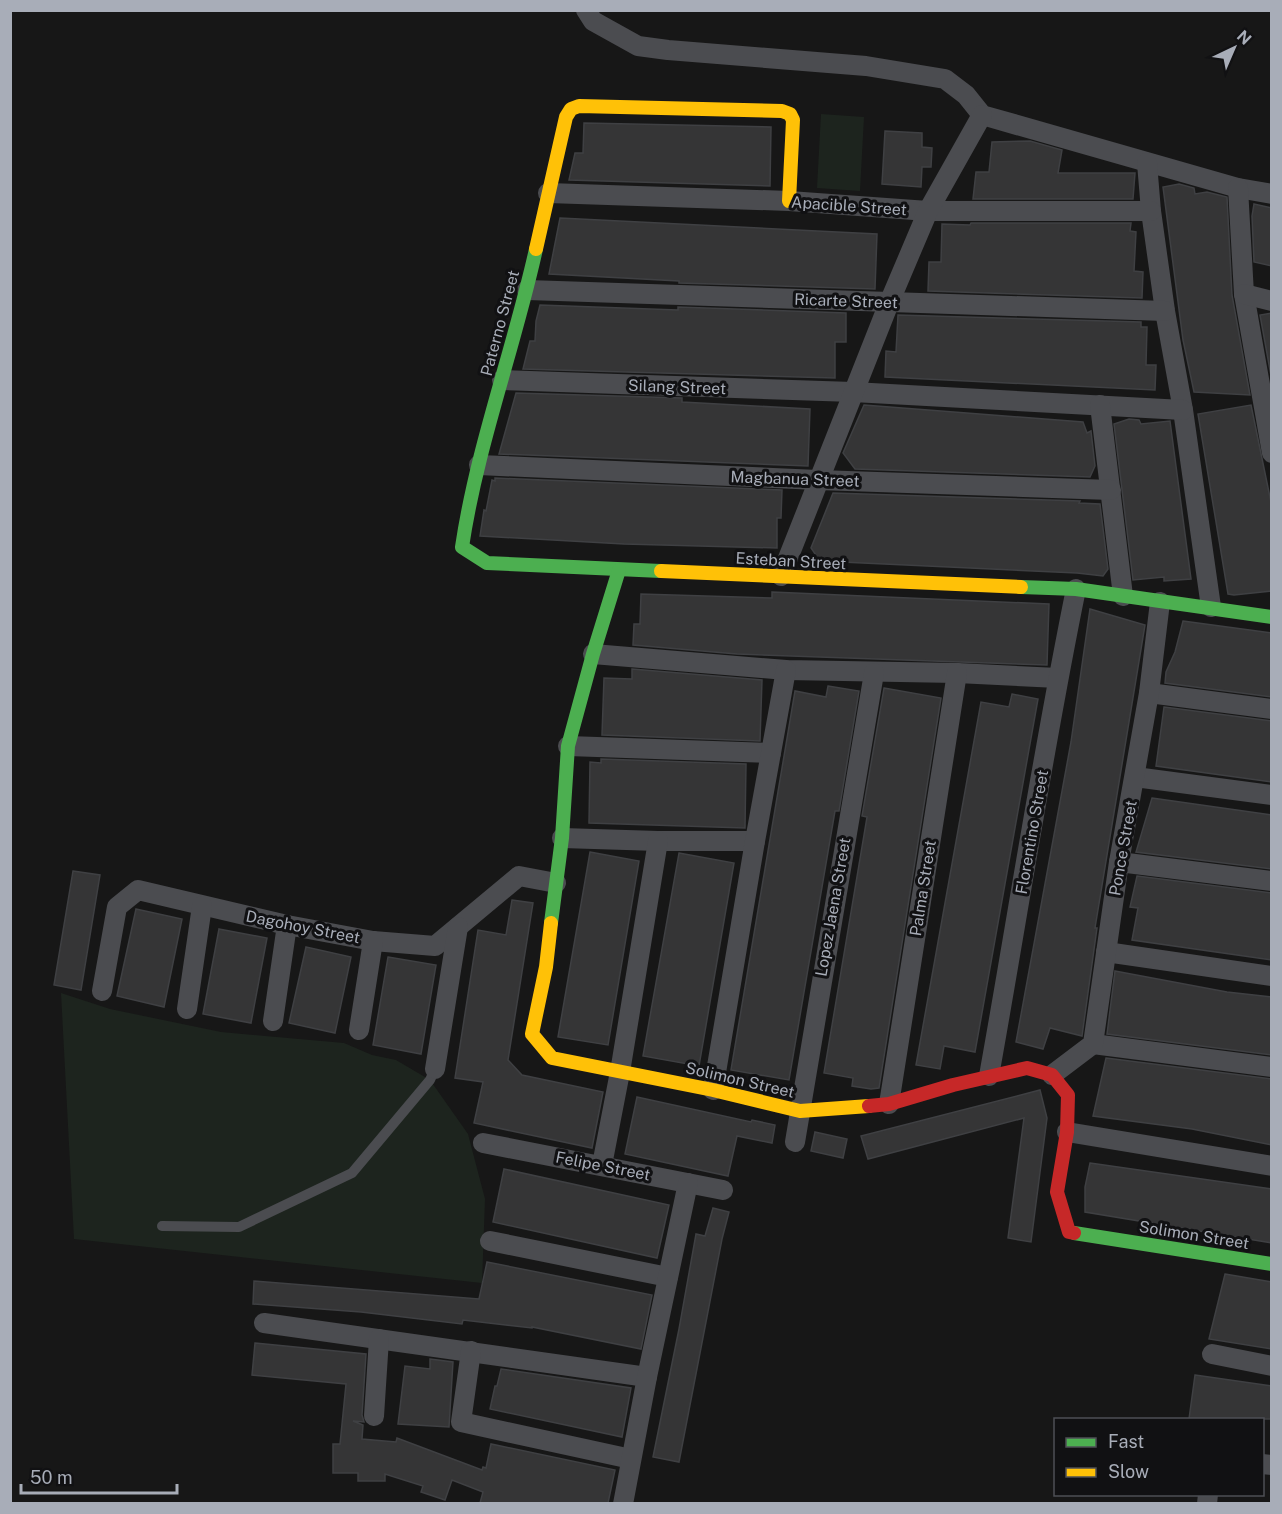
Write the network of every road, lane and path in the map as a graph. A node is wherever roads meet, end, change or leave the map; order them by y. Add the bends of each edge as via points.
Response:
1 (586, 10) edge
2 (982, 115) junction
3 (1147, 163) junction
4 (1238, 188) junction
5 (548, 193) junction
6 (1272, 194) edge
7 (789, 201) junction
8 (928, 211) junction
9 (1151, 211) junction
10 (527, 290) junction
11 (1244, 294) junction
12 (1272, 301) edge
13 (889, 303) junction
14 (1165, 311) junction
15 (502, 380) junction
16 (853, 392) junction
17 (1100, 405) junction
18 (1183, 410) junction
19 (1272, 453) edge
20 (479, 465) junction
21 (818, 480) junction
22 (1111, 490) junction
23 (462, 547) joint
24 (619, 570) junction
25 (781, 576) junction
26 (1076, 589) junction
27 (1123, 596) junction
28 (1160, 602) junction
29 (1211, 608) junction
30 (1272, 617) edge
31 (592, 654) junction
32 (786, 670) junction
33 (874, 673) junction
34 (957, 673) junction
35 (1058, 678) junction
36 (1149, 693) junction
37 (1272, 709) edge
38 (568, 746) junction
39 (771, 753) junction
40 (1136, 777) junction
41 (1272, 795) edge
42 (562, 838) junction
43 (658, 841) junction
44 (754, 841) junction
45 (1119, 862) junction
46 (1272, 881) edge
47 (556, 883) junction
48 (202, 906) junction
49 (287, 925) junction
50 (458, 927) junction
51 (373, 941) junction
52 (1106, 952) junction
53 (1272, 976) edge
54 (102, 991) dead end
55 (187, 1010) dead end
56 (273, 1021) dead end
57 (359, 1030) dead end
58 (1093, 1044) junction
59 (1272, 1067) edge
60 (435, 1069) joint
61 (620, 1072) junction
62 (1052, 1075) junction
63 (989, 1076) junction
64 (713, 1090) junction
65 (889, 1104) junction
66 (800, 1111) junction
67 (1067, 1132) junction
68 (483, 1143) dead end
69 (795, 1143) dead end
70 (602, 1166) junction
71 (1272, 1166) edge
72 (688, 1183) junction
73 (723, 1190) dead end
74 (162, 1226) dead end
75 (490, 1241) dead end
76 (1272, 1264) edge
77 (668, 1277) junction
78 (264, 1323) dead end
79 (379, 1339) junction
80 (471, 1351) junction
81 (1212, 1354) dead end
82 (1272, 1366) edge
83 (647, 1377) junction
84 (374, 1416) dead end
85 (631, 1459) junction
86 (623, 1503) edge

1 - 2 street via 593,21 638,46 866,66 945,79 966,95
2 - 3 street
2 - 8 street
3 - 4 street
3 - 9 street
4 - 6 street
4 - 11 street
5 - 7 street, Apacible Street
5 - 7 street, Paterno Street via 566,117 579,106 782,111 793,120
5 - 10 street, Paterno Street
7 - 8 street, Apacible Street
8 - 9 street, Apacible Street
8 - 13 street
9 - 14 street
10 - 13 street, Ricarte Street
10 - 15 street, Paterno Street
11 - 12 street
11 - 19 street
13 - 14 street, Ricarte Street
13 - 16 street
14 - 18 street
15 - 16 street, Silang Street
15 - 20 street, Paterno Street
16 - 17 street, Silang Street
16 - 21 street
17 - 18 street, Silang Street
17 - 22 street
18 - 29 street
20 - 21 street, Magbanua Street
20 - 23 street, Paterno Street
21 - 22 street, Magbanua Street
21 - 25 street
22 - 27 street
23 - 24 street, Esteban Street via 487,563
24 - 25 street, Esteban Street
24 - 31 street, Solimon Street
25 - 26 street, Esteban Street
26 - 27 street, Esteban Street
26 - 35 street, Florentino Street
27 - 28 street, Esteban Street
28 - 29 street, Esteban Street
28 - 36 street, Ponce Street
29 - 30 street, Esteban Street
31 - 32 street
31 - 38 street, Solimon Street
32 - 33 street
32 - 39 street
33 - 34 street
33 - 66 street, Lopez Jaena Street
34 - 35 street
34 - 65 street, Palma Street
35 - 63 street, Florentino Street
36 - 37 street
36 - 40 street, Ponce Street
38 - 39 street
38 - 42 street, Solimon Street
39 - 44 street
40 - 41 street
40 - 45 street, Ponce Street
42 - 43 street
42 - 47 street, Solimon Street
43 - 44 street
43 - 61 street
44 - 64 street
45 - 46 street
45 - 52 street, Ponce Street
47 - 50 street, Dagohoy Street via 519,876
47 - 61 street, Solimon Street via 546,967 532,1034 552,1058
48 - 49 street, Dagohoy Street
48 - 54 street, Dagohoy Street via 138,890 117,907
48 - 55 street
49 - 51 street, Dagohoy Street
49 - 56 street
50 - 51 street, Dagohoy Street via 435,946
50 - 60 street
51 - 57 street
52 - 53 street
52 - 58 street, Ponce Street
58 - 59 street
58 - 62 street
60 - 74 lane via 352,1173 239,1227
61 - 64 street, Solimon Street
61 - 70 street
62 - 63 street, Solimon Street via 1027,1068
62 - 67 street, Solimon Street via 1068,1095
63 - 65 street, Solimon Street
64 - 66 street, Solimon Street
65 - 66 street, Solimon Street
66 - 69 street, Lopez Jaena Street
67 - 71 street
67 - 76 street, Solimon Street via 1057,1192 1069,1232
68 - 70 street, Felipe Street
70 - 72 street, Felipe Street
72 - 73 street, Felipe Street
72 - 77 street
75 - 77 street
77 - 83 street
78 - 79 street
79 - 80 street
79 - 84 street
80 - 83 street
80 - 85 street via 461,1422
81 - 82 street
83 - 85 street
85 - 86 street

